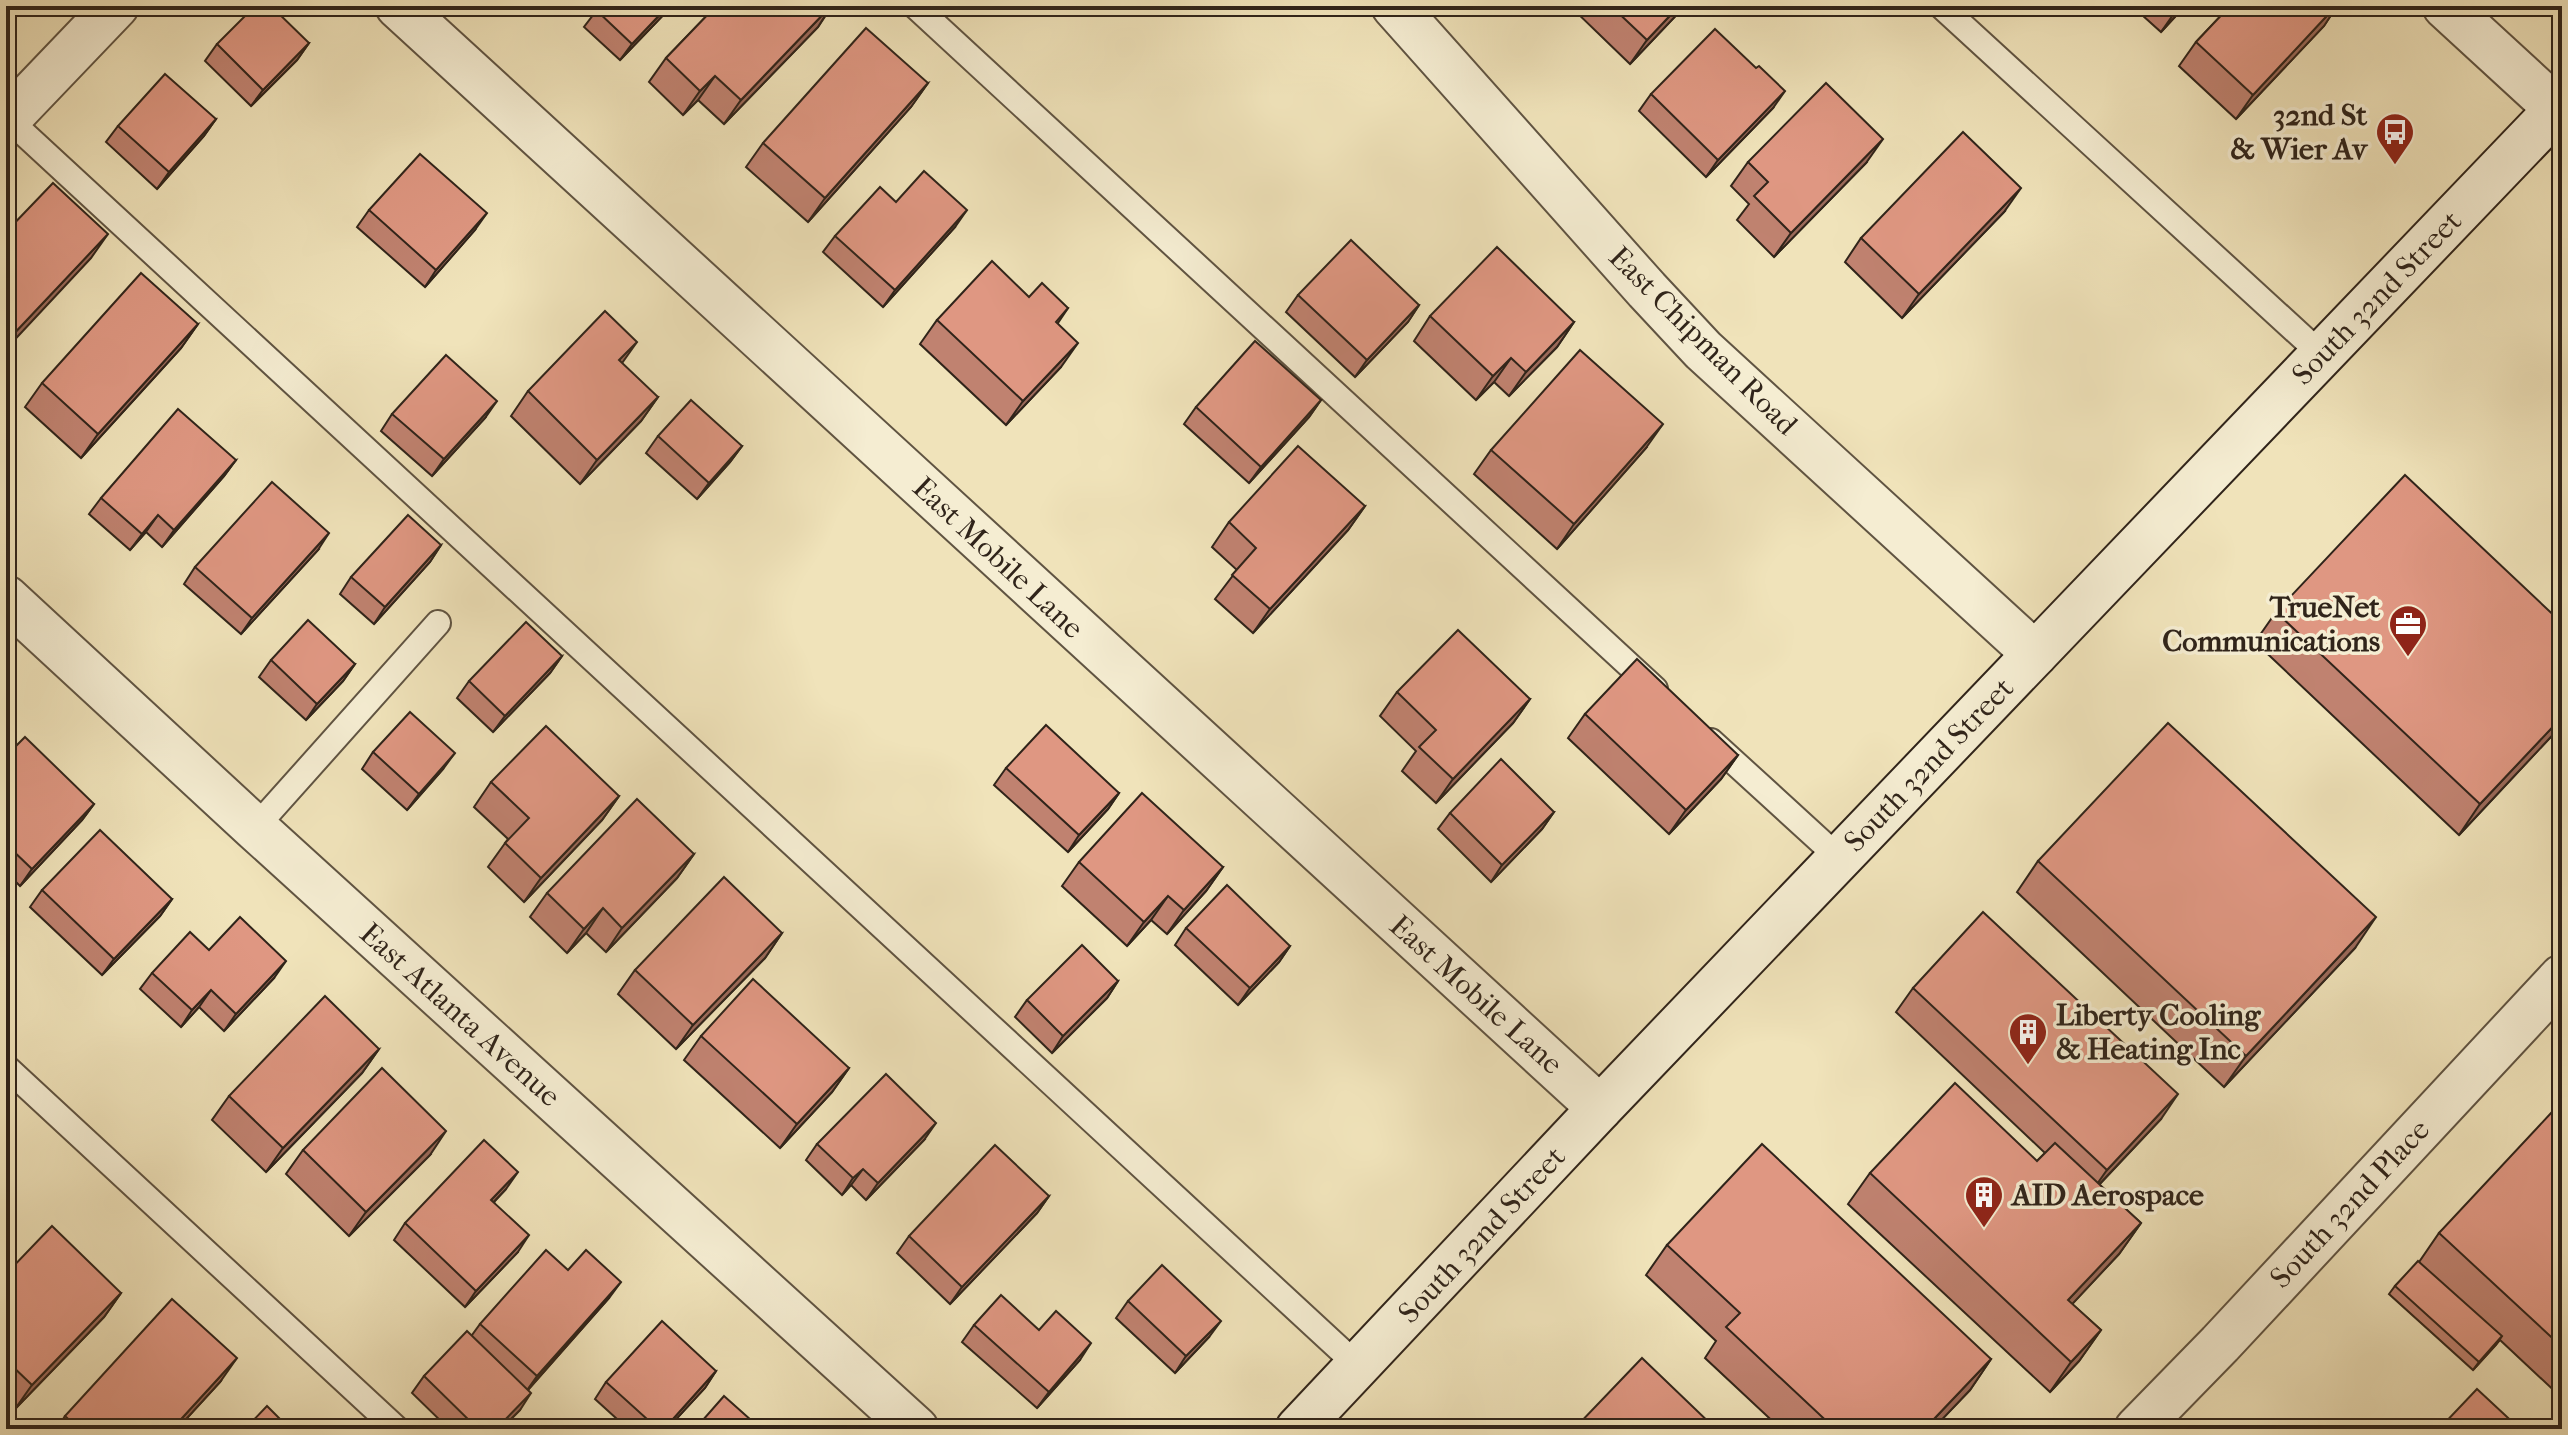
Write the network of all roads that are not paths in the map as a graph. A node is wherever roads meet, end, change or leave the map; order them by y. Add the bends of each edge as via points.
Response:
1 (116, 6) edge
2 (398, 6) edge
3 (915, 6) edge
4 (1394, 6) edge
5 (1941, 6) edge
6 (2445, 6) edge
7 (2560, 107) edge
8 (7, 119) edge
9 (2323, 356) junction
10 (6, 598) edge
11 (438, 623) dead end
12 (2035, 654) junction
13 (1666, 699) edge
14 (1690, 721) edge
15 (255, 828) junction
16 (1839, 858) junction
17 (2562, 977) edge
18 (6, 1067) edge
19 (1600, 1108) junction
20 (1358, 1366) junction
21 (397, 1429) edge
22 (916, 1429) edge
23 (1298, 1429) edge
24 (2137, 1429) edge

1 - 8 street
2 - 19 street, East Mobile Lane
3 - 13 lane
4 - 12 street, East Chipman Road via 1703,350
5 - 9 lane
6 - 7 street
7 - 9 street, South 32nd Street
8 - 20 lane
9 - 12 street, South 32nd Street
10 - 15 street, East Atlanta Avenue
11 - 15 lane
12 - 16 street, South 32nd Street
14 - 16 lane
15 - 22 street, East Atlanta Avenue
16 - 19 street, South 32nd Street
17 - 24 street, South 32nd Place
18 - 21 lane
19 - 20 street, South 32nd Street
20 - 23 street, South 32nd Street

